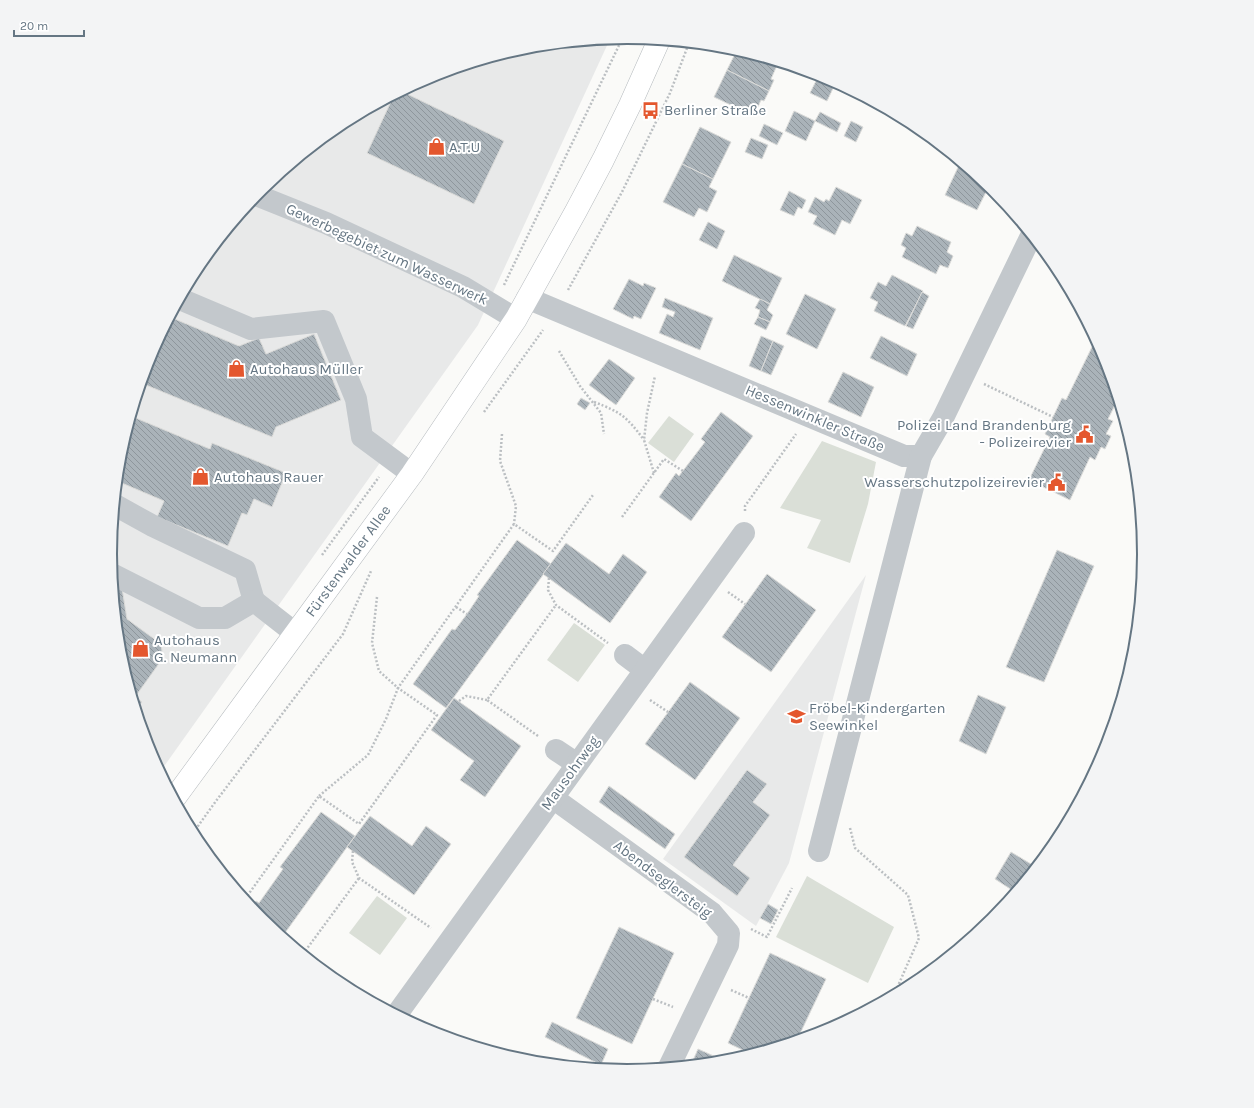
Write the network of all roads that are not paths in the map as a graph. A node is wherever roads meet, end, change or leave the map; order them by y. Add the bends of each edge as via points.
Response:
1 (657, 45) edge
2 (262, 197) edge
3 (1029, 240) edge
4 (527, 298) junction
5 (184, 301) edge
6 (516, 318) junction
7 (920, 456) junction
8 (412, 474) junction
9 (119, 507) edge
10 (744, 533) road end
11 (118, 577) edge
12 (254, 602) junction
13 (295, 633) junction
14 (625, 654) road end
15 (645, 670) junction
16 (556, 750) road end
17 (577, 764) junction
18 (177, 794) edge
19 (553, 798) junction
20 (819, 851) dead end
21 (400, 1010) edge
22 (672, 1062) edge

1 - 4 main road via 603,160
2 - 6 street, Gewerbegebiet zum Wasserwerk via 326,223 463,287
3 - 7 street via 943,418
4 - 6 main road
4 - 7 street, Hessenwinkler Straße via 904,456
5 - 8 street via 251,329 324,321 356,399 362,437
6 - 8 main road, Fürstenwalder Allee
7 - 20 street
8 - 13 main road, Fürstenwalder Allee
9 - 12 street via 245,570
10 - 15 street, Mausohrweg
11 - 12 street via 199,618 225,618
12 - 13 street
13 - 18 main road, Fürstenwalder Allee
14 - 15 street
15 - 17 street, Mausohrweg
16 - 17 street
17 - 19 street, Mausohrweg
19 - 21 street, Mausohrweg
19 - 22 street, Abendseglersteig via 712,913 729,933 728,945

